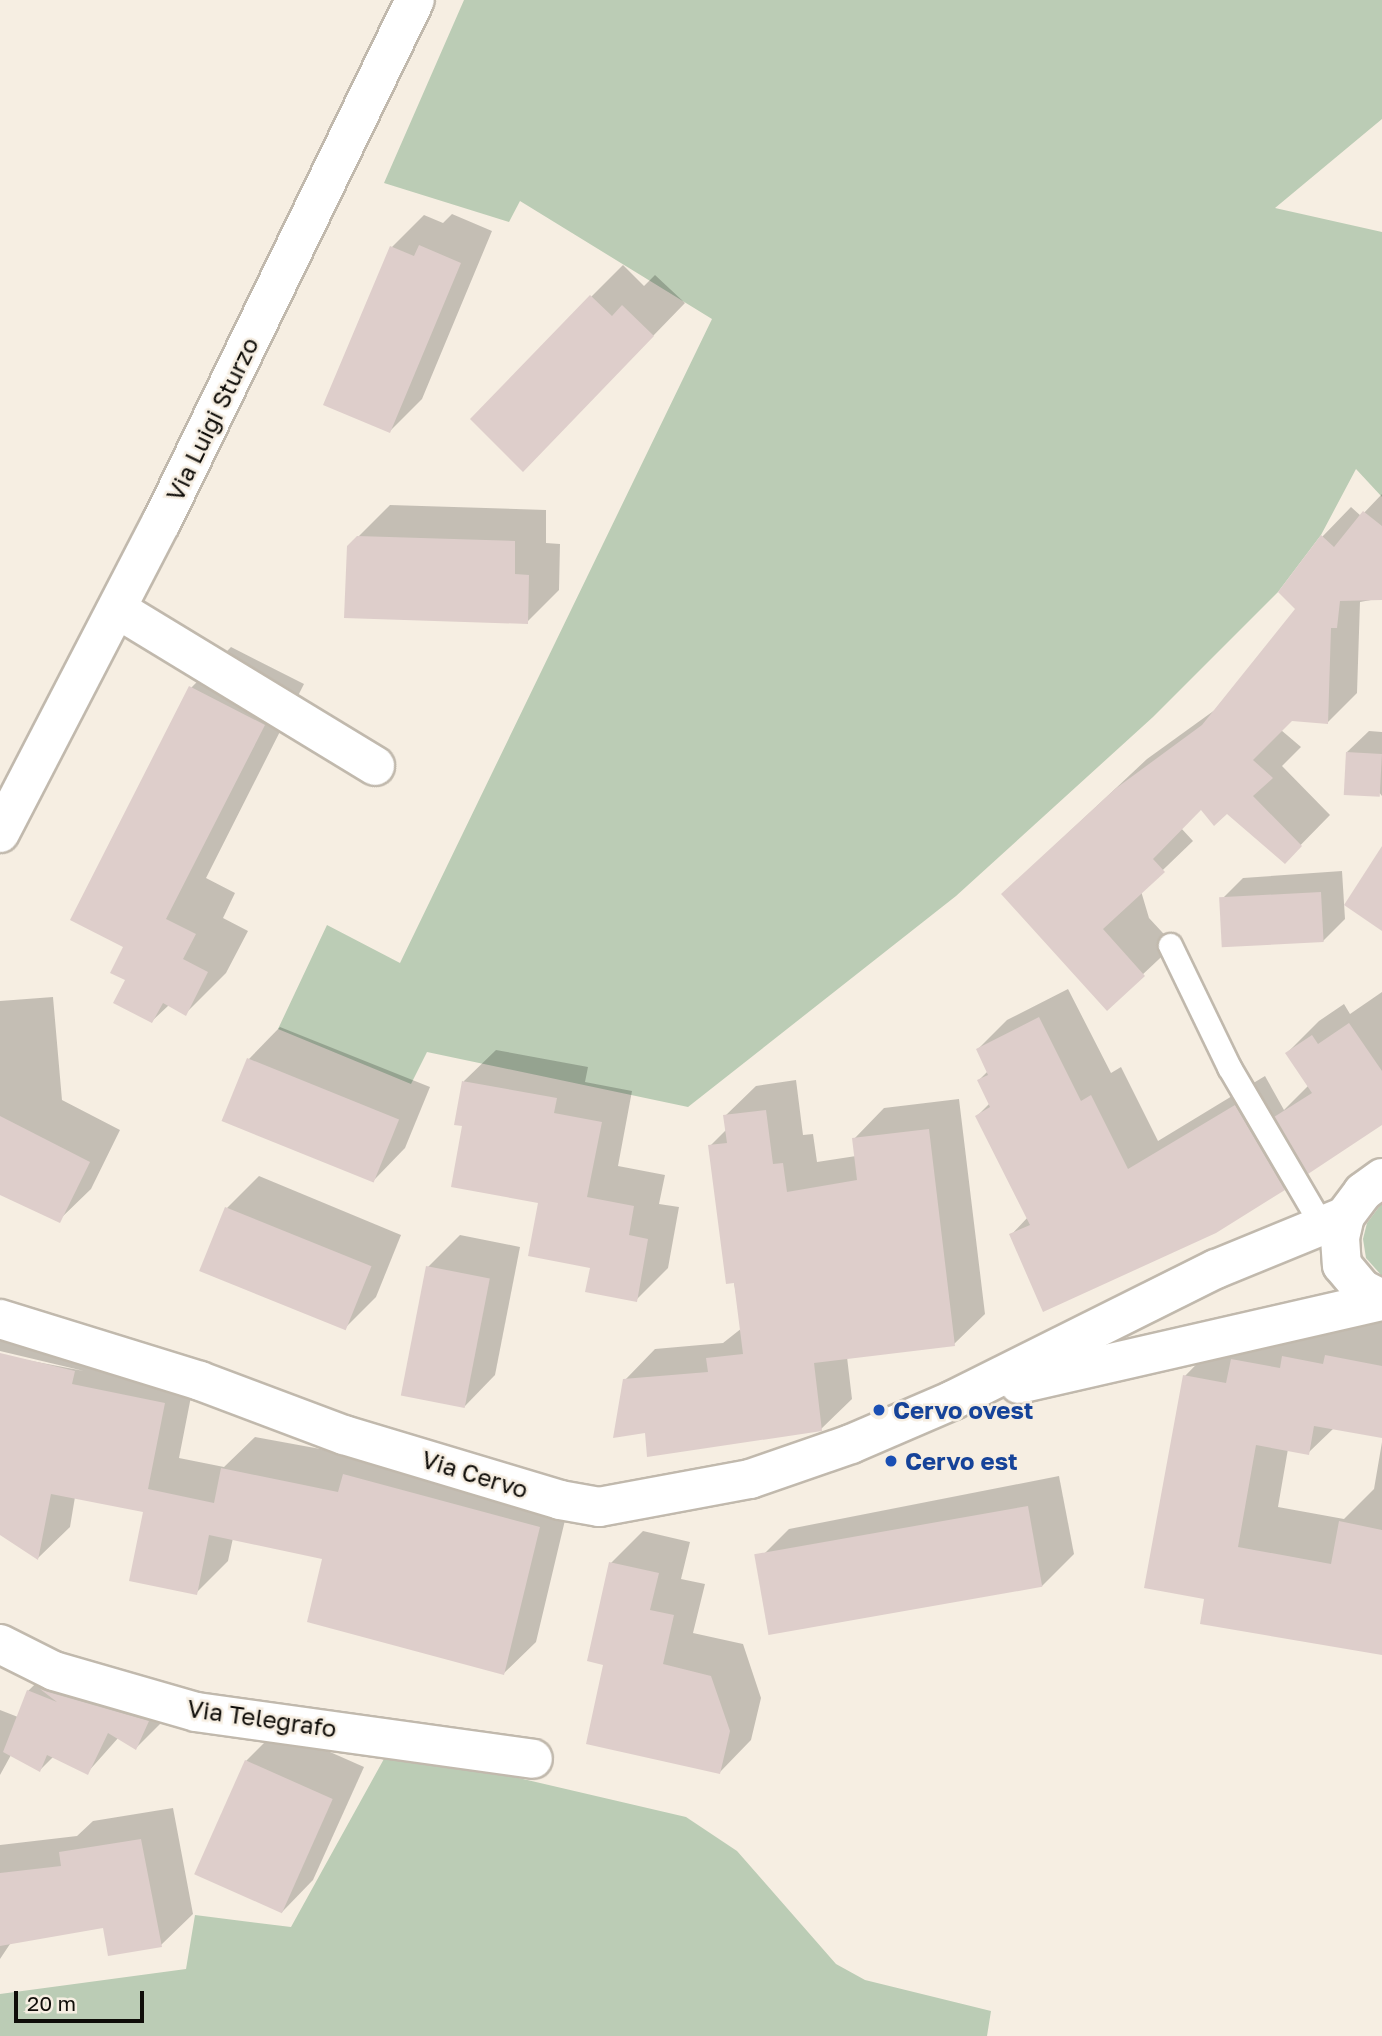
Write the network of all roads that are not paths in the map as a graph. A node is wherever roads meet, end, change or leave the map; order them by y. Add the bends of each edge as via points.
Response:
1 (415, 0) edge
2 (117, 608) junction
3 (374, 766) dead end
4 (1, 828) edge
5 (1170, 945) dead end
6 (1382, 1178) edge
7 (1334, 1220) junction
8 (1382, 1300) edge
9 (0, 1319) edge
10 (953, 1400) junction
11 (0, 1644) edge
12 (533, 1759) dead end

1 - 2 street, Via Luigi Sturzo
2 - 3 street
2 - 4 street, Via Luigi Sturzo
5 - 7 lane via 1229,1067
6 - 7 street
7 - 8 street via 1342,1265 1362,1289
7 - 10 street via 1216,1269
8 - 10 street
9 - 10 street, Via Cervo via 200,1381 344,1435 560,1500 599,1507 750,1479 851,1444
11 - 12 street, Via Telegrafo via 54,1671 196,1712

